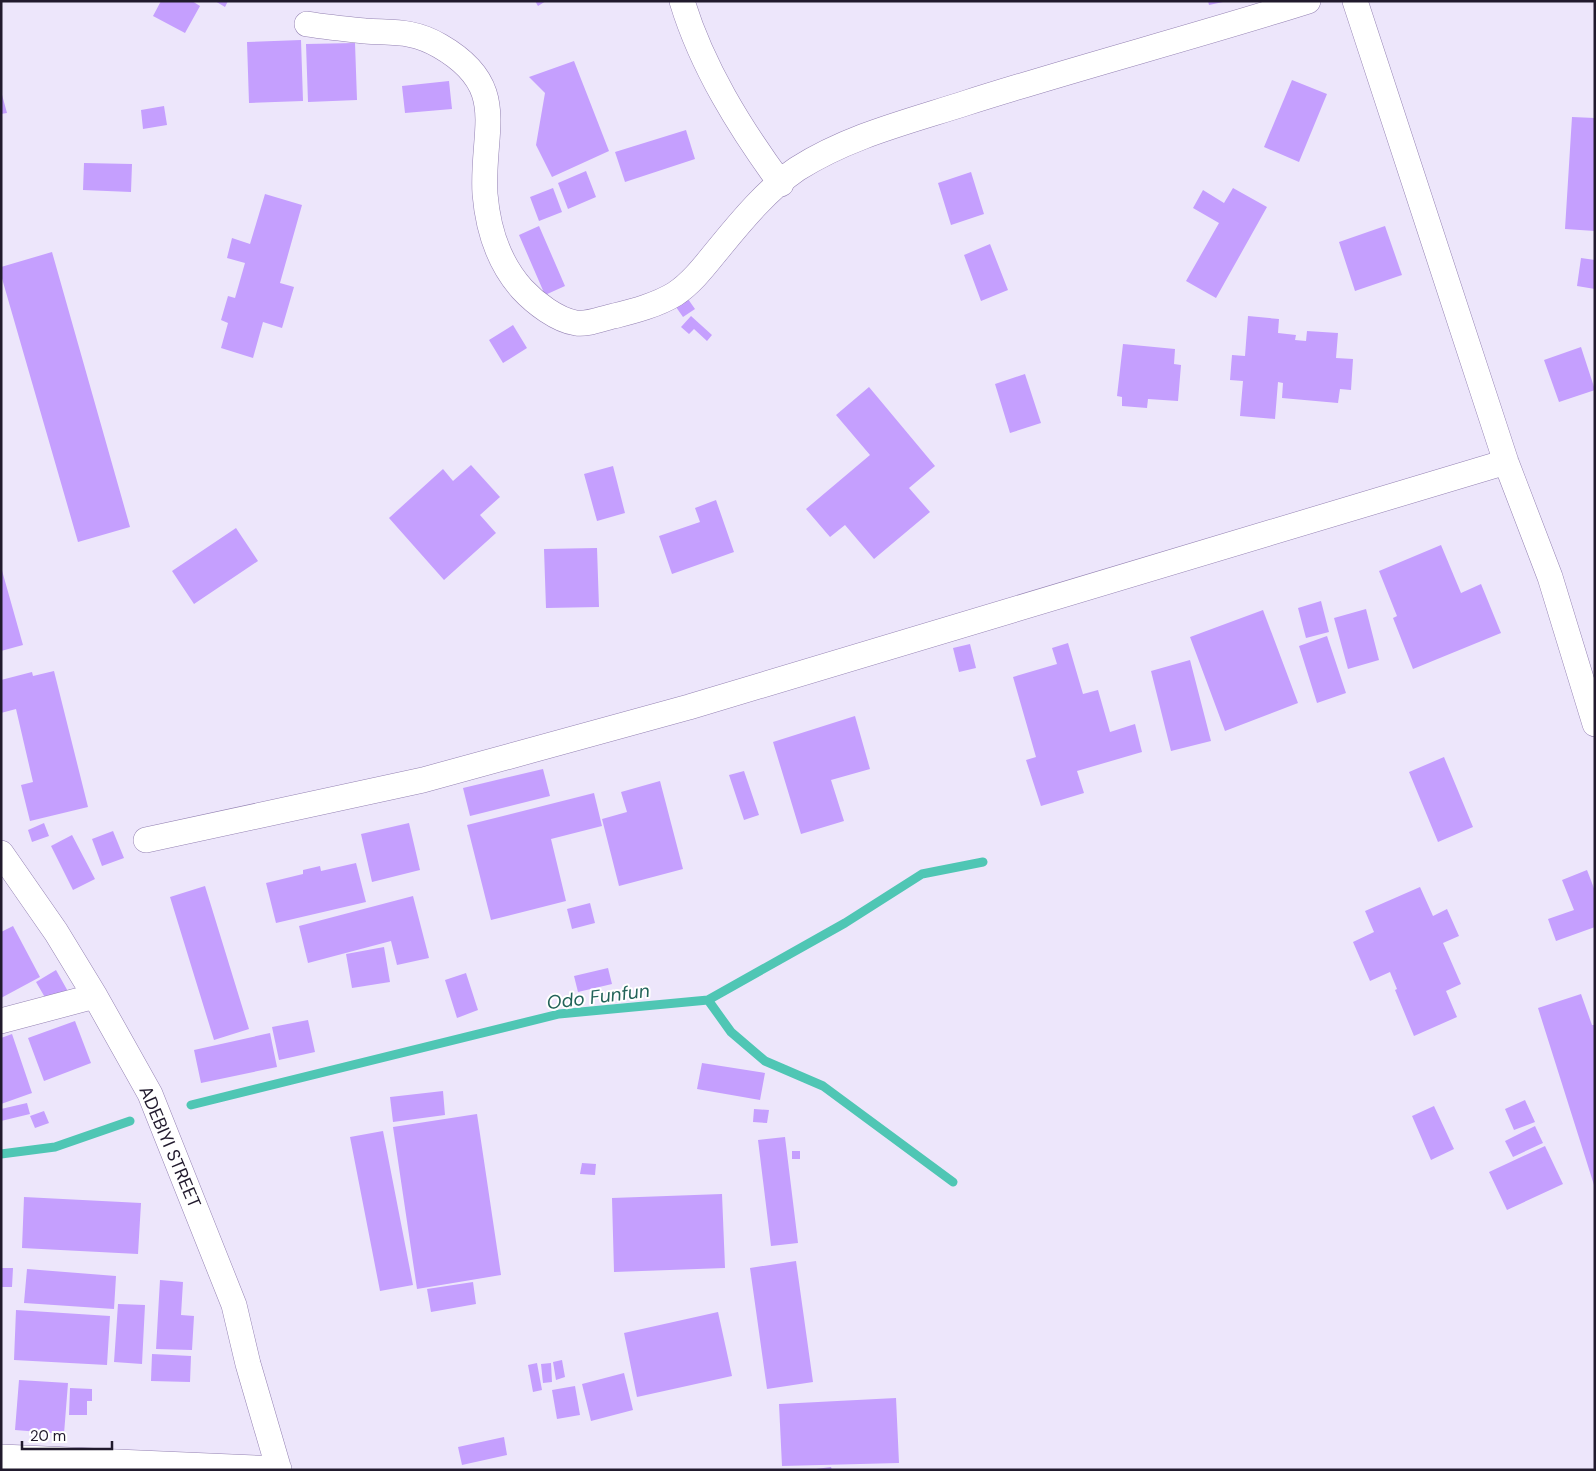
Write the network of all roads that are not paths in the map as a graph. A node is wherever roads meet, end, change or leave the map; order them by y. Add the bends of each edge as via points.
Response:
1 (682, 1) edge
2 (1308, 1) edge
3 (1355, 1) edge
4 (306, 24) dead end
5 (781, 184) junction
6 (1506, 462) junction
7 (1595, 724) edge
8 (146, 840) dead end
9 (1, 853) edge
10 (96, 996) junction
11 (1, 1021) edge
12 (1, 1457) edge
13 (279, 1469) edge

1 - 5 street via 712,74 754,147
2 - 5 street via 994,94 846,142 795,171
3 - 6 street
4 - 5 street via 404,32 437,44 465,62 480,82 487,103 489,130 485,194 490,231 498,254 512,277 531,298 578,324 636,311 674,294 695,277 762,200
6 - 7 street via 1550,577
6 - 8 street via 689,707 423,780
9 - 10 street, ADEBIYI STREET
10 - 11 street
10 - 13 street, ADEBIYI STREET via 150,1094 234,1305
12 - 13 street

